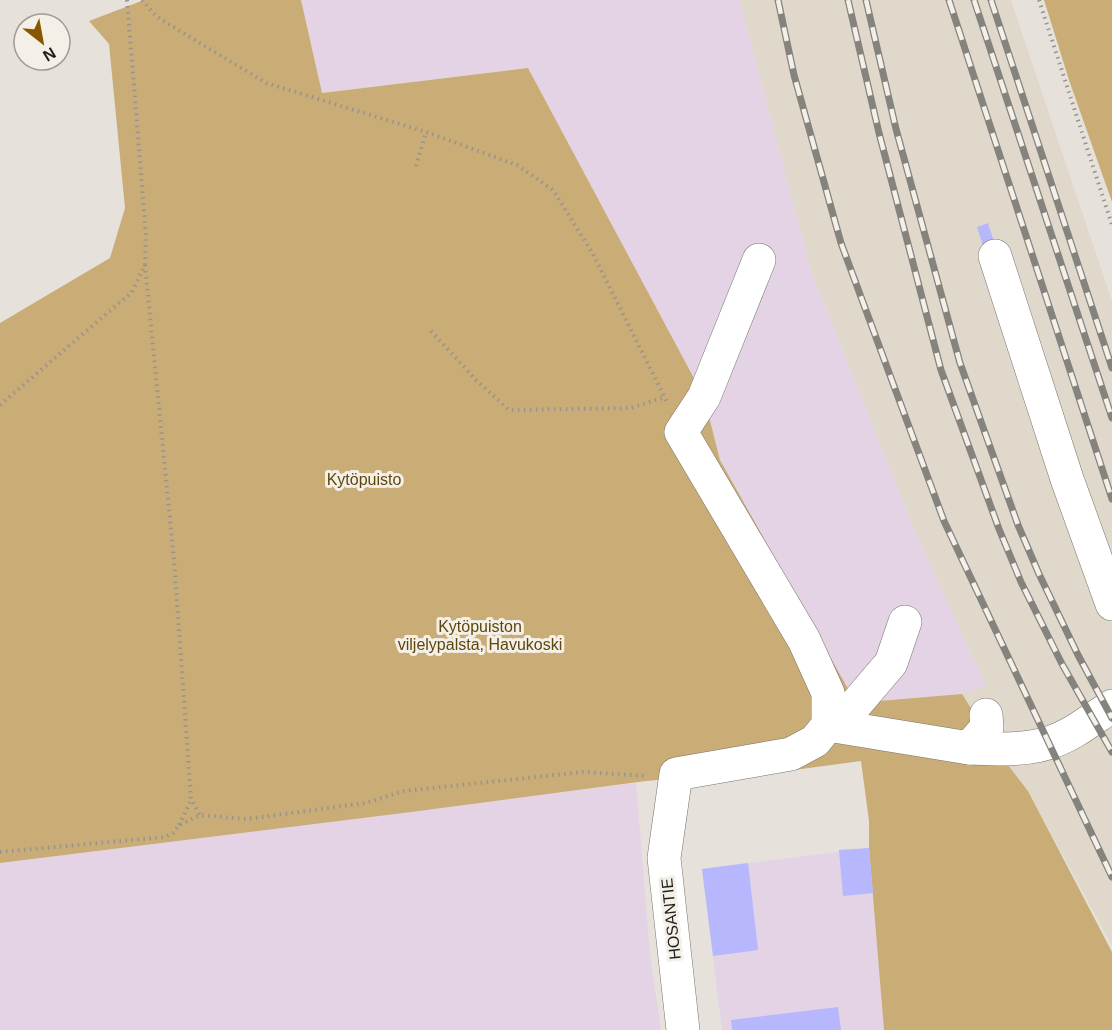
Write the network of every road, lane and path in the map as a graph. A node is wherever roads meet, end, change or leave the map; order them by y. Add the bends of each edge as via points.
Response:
1 (127, 0) edge
2 (142, 0) edge
3 (1039, 0) edge
4 (426, 132) junction
5 (416, 166) dead end
6 (1112, 225) edge
7 (995, 256) dead end
8 (759, 260) dead end
9 (145, 266) junction
10 (431, 331) dead end
11 (665, 397) junction
12 (0, 405) edge
13 (681, 432) junction
14 (1112, 604) edge
15 (906, 622) dead end
16 (1112, 706) edge
17 (986, 715) dead end
18 (828, 725) junction
19 (969, 748) junction
20 (676, 774) junction
21 (191, 799) junction
22 (200, 815) junction
23 (179, 825) junction
24 (0, 852) edge
25 (683, 1030) edge

1 - 9 path via 146,235
2 - 4 path via 157,17 266,82
3 - 6 path
4 - 5 path
4 - 11 path via 517,165 553,190 593,254
7 - 14 street via 1033,409 1067,479
8 - 13 street via 704,397
9 - 12 path via 132,292
9 - 21 path via 174,560
10 - 11 path via 509,410 631,408
11 - 13 path
13 - 18 street via 804,640 828,693
15 - 18 street via 891,663 856,704
16 - 19 street via 1072,733 1048,743 1013,749
17 - 19 street via 987,727
18 - 19 street
18 - 20 street via 815,741 791,754
20 - 22 path via 583,772 404,791 366,803 246,819
20 - 25 street, HOSANTIE via 664,858
21 - 22 path
21 - 23 path
22 - 23 path
23 - 24 path via 165,837

